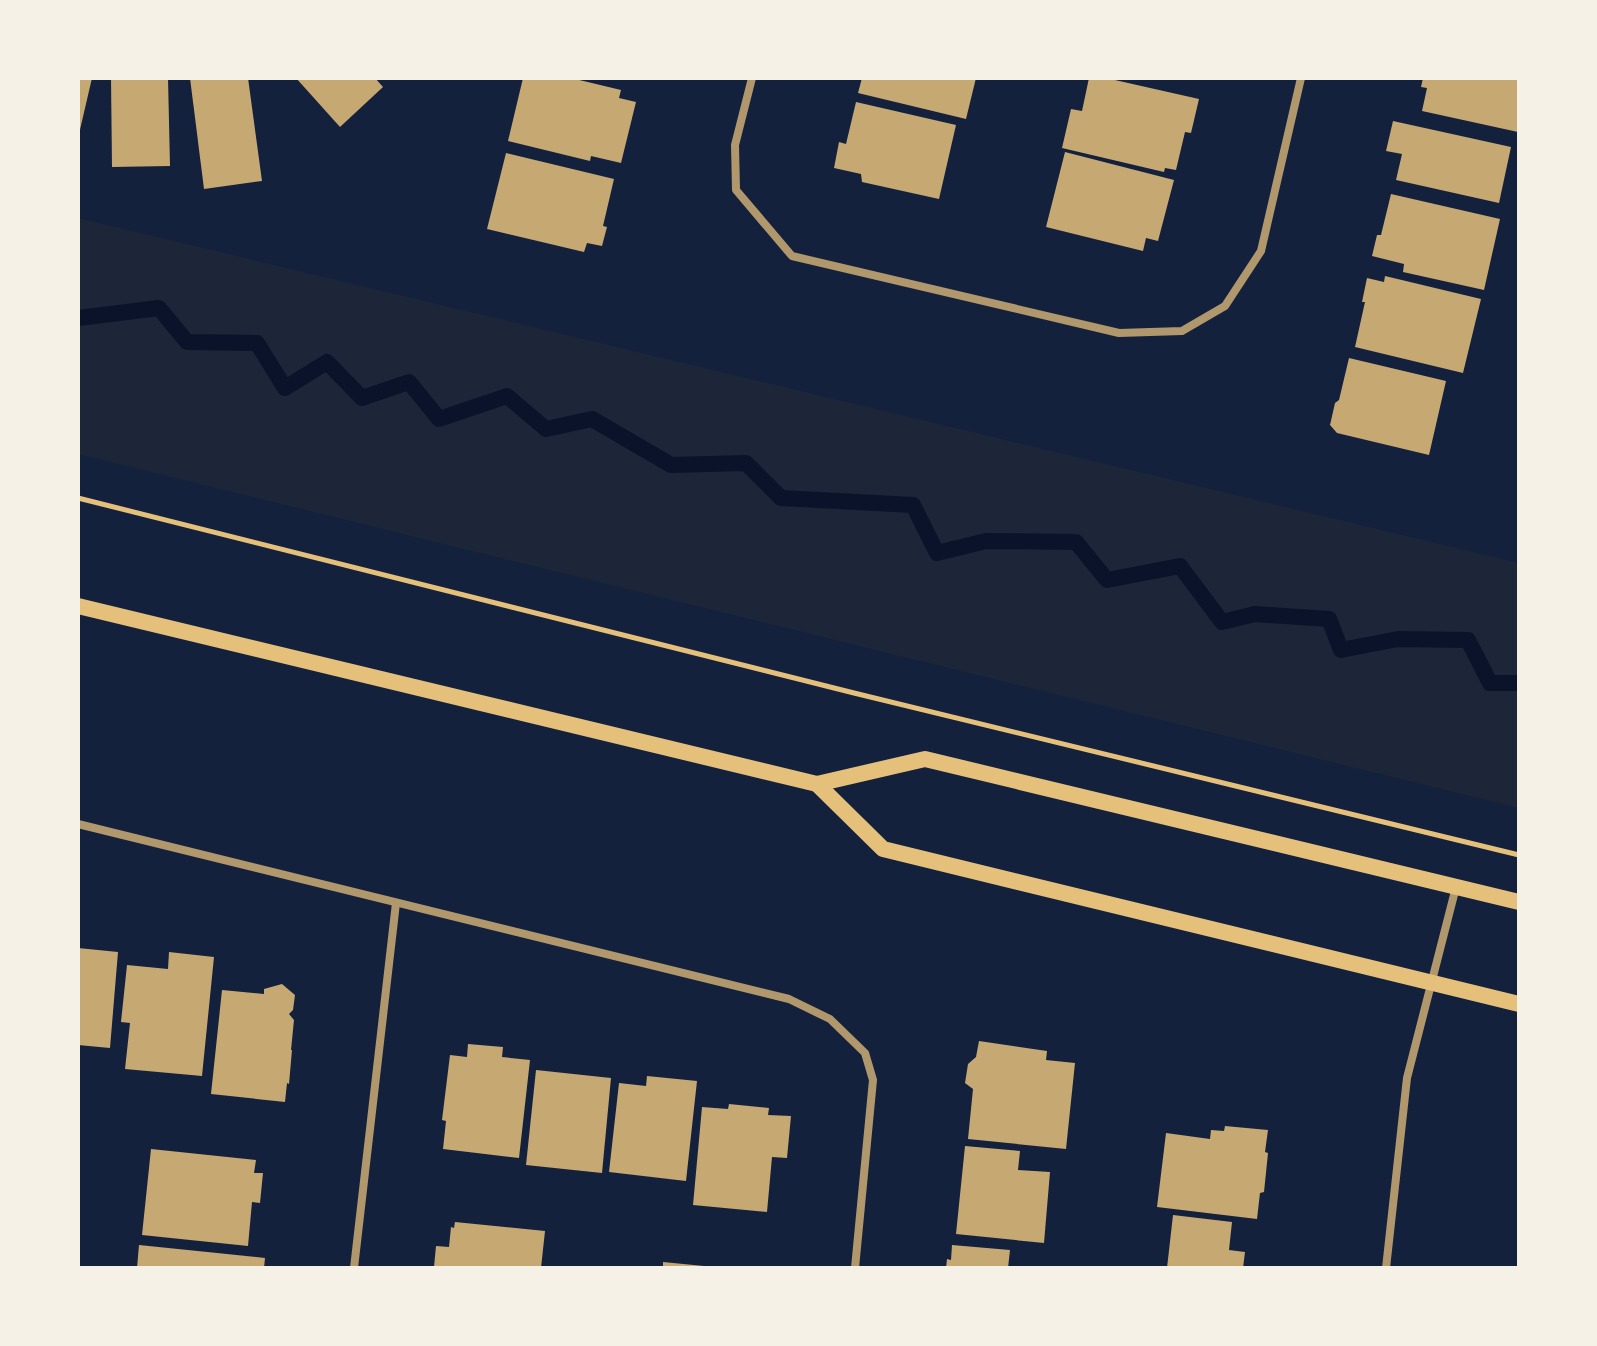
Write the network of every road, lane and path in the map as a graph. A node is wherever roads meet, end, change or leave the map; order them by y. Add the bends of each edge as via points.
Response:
1 (752, 78) edge
2 (1301, 78) edge
3 (78, 498) edge
4 (78, 606) edge
5 (817, 784) junction
6 (78, 824) edge
7 (1519, 855) edge
8 (1456, 887) junction
9 (1519, 902) edge
10 (396, 903) junction
11 (1431, 982) junction
12 (1519, 1004) edge
13 (354, 1268) edge
14 (855, 1268) edge
15 (1386, 1268) edge

1 - 2 street via 735,145 736,190 792,256 1119,333 1182,331 1225,306 1261,251
3 - 7 path
4 - 5 main road
5 - 8 main road via 925,759
5 - 11 main road via 883,849
6 - 10 street
8 - 9 main road
8 - 11 street
10 - 13 street
10 - 14 street via 789,999 830,1019 865,1053 873,1080
11 - 12 main road
11 - 15 street via 1407,1078

